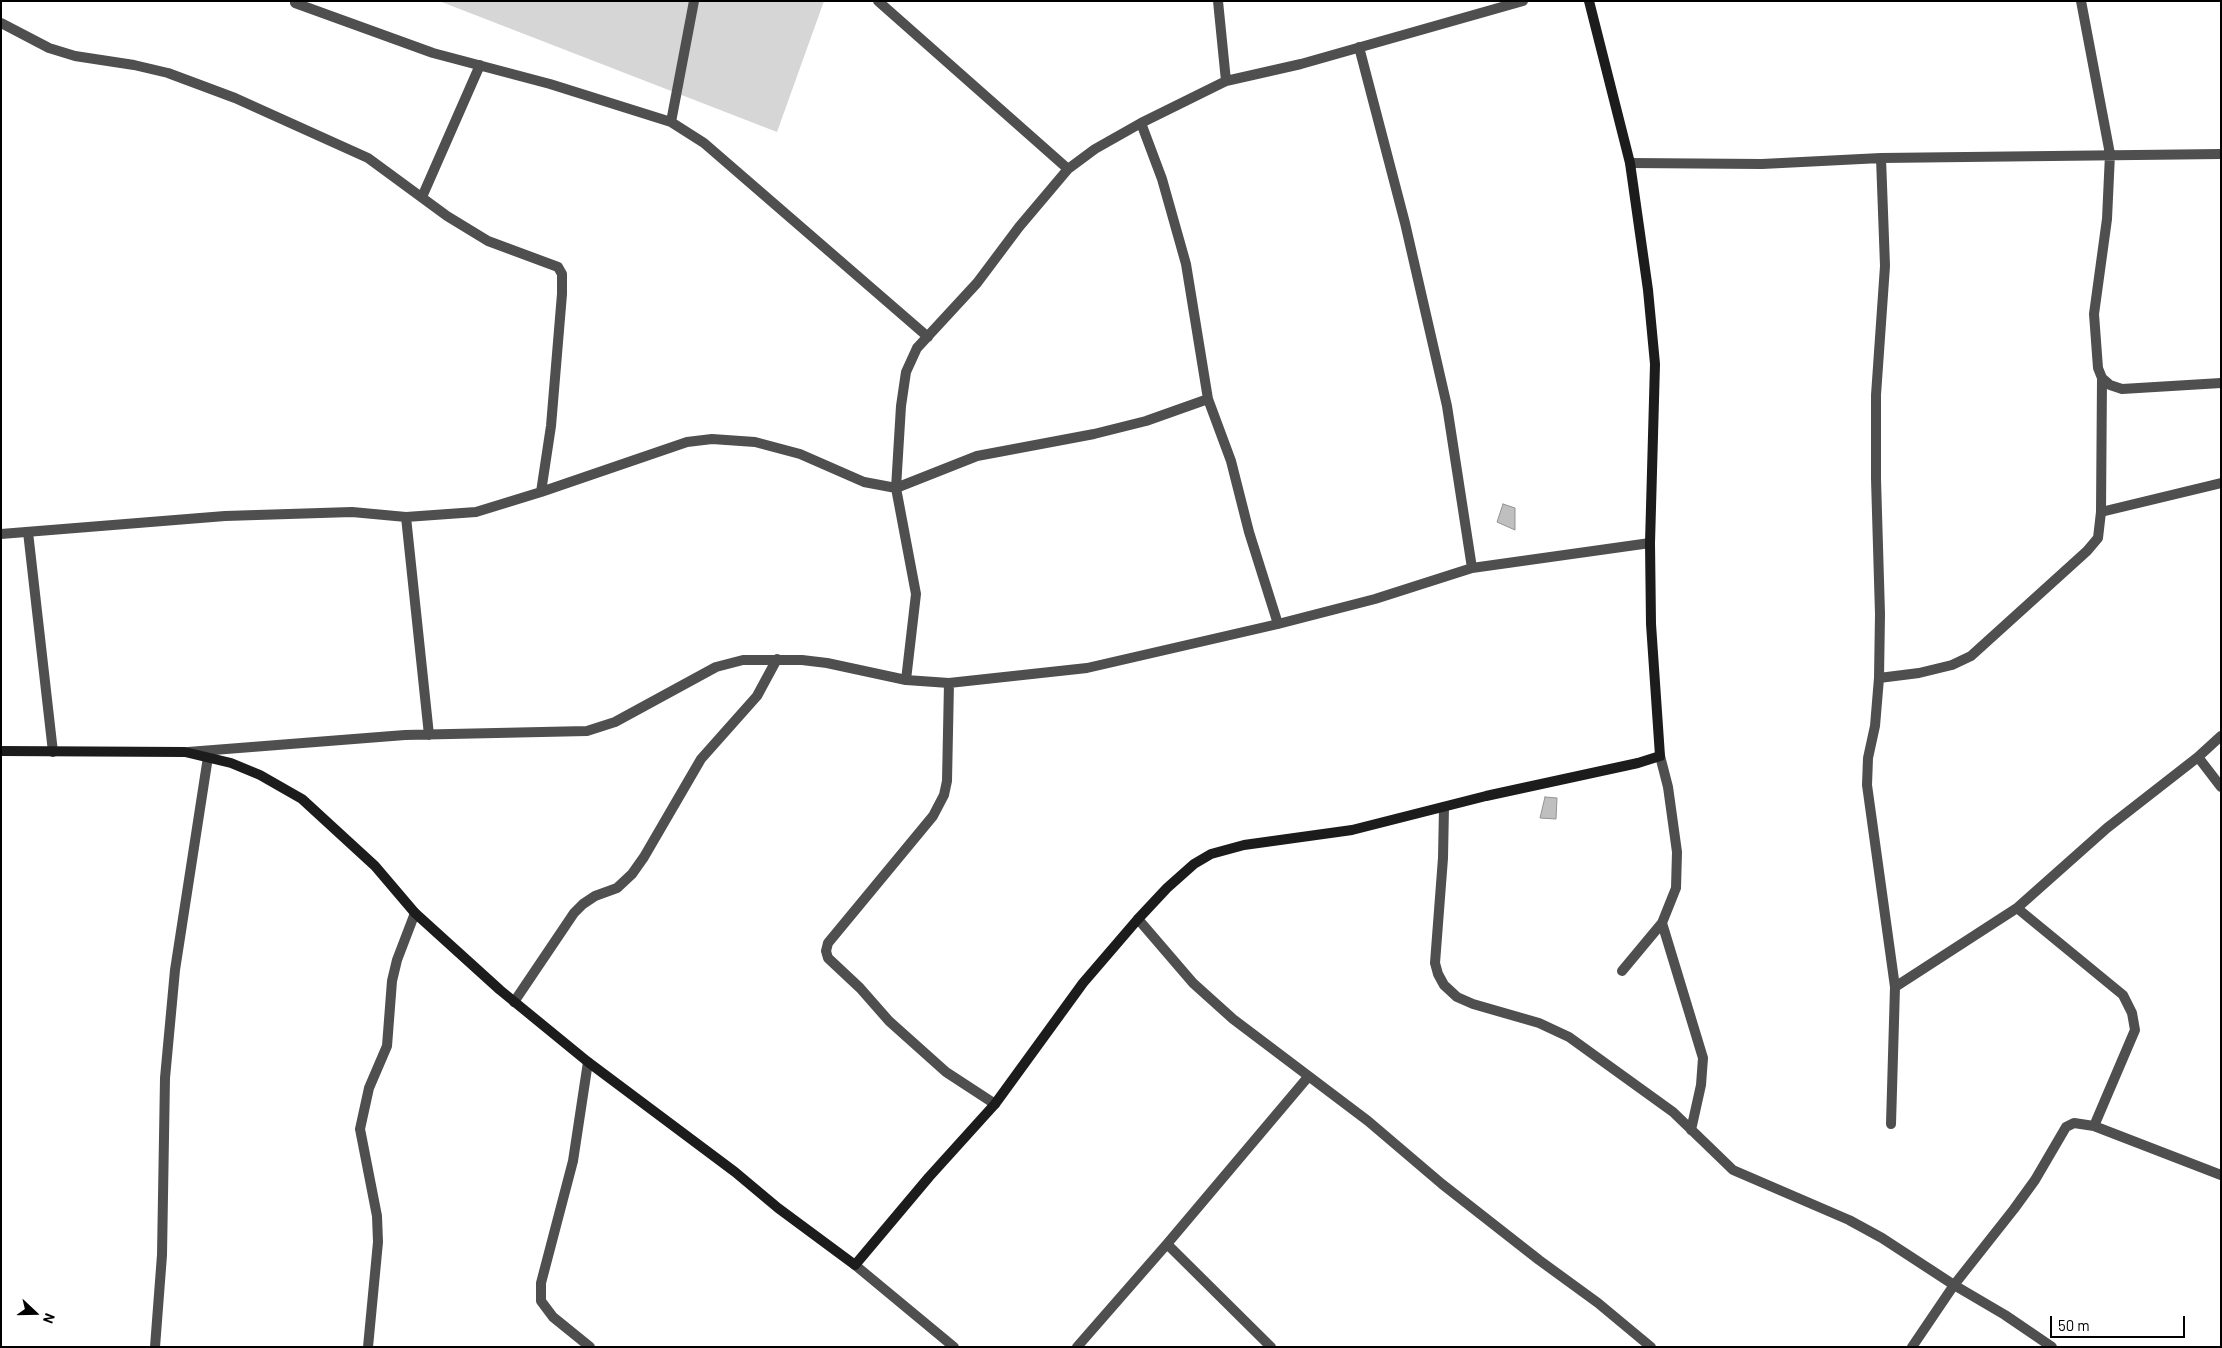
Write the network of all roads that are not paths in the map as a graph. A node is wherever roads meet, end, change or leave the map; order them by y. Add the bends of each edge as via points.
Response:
1 (694, 1) edge
2 (878, 1) edge
3 (1218, 1) edge
4 (1523, 1) edge
5 (1588, 1) edge
6 (2081, 1) edge
7 (295, 3) dead end
8 (1, 22) edge
9 (1359, 47) junction
10 (480, 65) junction
11 (1226, 81) junction
12 (671, 122) junction
13 (1141, 123) junction
14 (2110, 154) junction
15 (2221, 154) edge
16 (1881, 158) junction
17 (1630, 163) junction
18 (1068, 169) junction
19 (422, 197) junction
20 (928, 337) junction
21 (2102, 378) junction
22 (2221, 383) edge
23 (1208, 399) junction
24 (2221, 483) edge
25 (896, 488) junction
26 (541, 492) junction
27 (2101, 512) junction
28 (406, 518) junction
29 (28, 532) junction
30 (1, 534) edge
31 (1650, 543) junction
32 (1472, 568) junction
33 (1278, 624) junction
34 (777, 659) junction
35 (1879, 678) junction
36 (906, 680) junction
37 (949, 683) junction
38 (429, 735) junction
39 (2221, 736) edge
40 (1, 751) edge
41 (53, 752) junction
42 (185, 752) junction
43 (1660, 756) junction
44 (208, 757) junction
45 (2198, 757) junction
46 (2221, 786) edge
47 (1444, 807) junction
48 (2017, 908) junction
49 (415, 913) junction
50 (1138, 919) junction
51 (1662, 923) junction
52 (1622, 971) dead end
53 (1895, 986) junction
54 (514, 1002) junction
55 (588, 1062) junction
56 (1308, 1077) junction
57 (995, 1104) junction
58 (1891, 1124) dead end
59 (2094, 1126) junction
60 (1691, 1130) junction
61 (2221, 1176) edge
62 (1168, 1244) junction
63 (855, 1265) junction
64 (1954, 1285) junction
65 (155, 1347) edge
66 (368, 1347) edge
67 (590, 1347) edge
68 (954, 1347) edge
69 (1077, 1347) edge
70 (1271, 1347) edge
71 (1651, 1347) edge
72 (1912, 1347) edge
73 (2052, 1347) edge

1 - 12 street
2 - 18 street
3 - 11 street
4 - 9 street
5 - 17 street
6 - 14 street
7 - 10 street via 433,53
8 - 19 street via 49,48 76,56 168,72 236,98 368,158
9 - 11 street via 1272,72
9 - 32 street via 1405,223 1447,406
10 - 12 street
10 - 19 street
11 - 13 street
12 - 20 street via 704,143
13 - 18 street via 1095,149
13 - 23 street via 1162,179 1186,264
14 - 15 street
14 - 16 street
14 - 21 street via 2107,219 2094,314 2098,368
16 - 17 street via 1762,164
16 - 35 street via 1885,266 1876,395
17 - 31 street via 1656,364
18 - 20 street via 977,283
19 - 26 street via 468,230 488,241 549,262 562,274 550,426
20 - 25 street via 917,348 906,372
21 - 22 street via 2122,389
21 - 27 street
23 - 25 street via 1146,421 1094,434 977,456
23 - 33 street via 1231,460
24 - 27 street
25 - 26 street via 864,482 791,451 755,442 712,438 687,442
25 - 36 street via 916,594
26 - 28 street via 476,512
27 - 35 street via 2098,538 2087,551 1971,656 1952,665 1919,673
28 - 29 street via 324,512 225,516
28 - 38 street
29 - 30 street
29 - 41 street
31 - 32 street
31 - 43 street via 1651,624
32 - 33 street via 1375,599
33 - 37 street via 1087,668
34 - 36 street via 827,663
34 - 38 street via 743,660 716,667 615,722 587,731
34 - 54 street via 757,696 701,759 632,874 617,888 595,896 574,913
35 - 53 street via 1867,785
36 - 37 street
37 - 57 street via 944,795 933,816 828,943 826,951 828,958 889,1021 946,1072
38 - 42 street
39 - 45 street
40 - 41 street
41 - 42 street
42 - 44 street
43 - 47 street
43 - 51 street via 1677,852 1676,888
44 - 49 street via 260,775 302,799 375,866
44 - 65 street via 175,970 165,1078 162,1255
45 - 46 street
45 - 48 street via 2107,828
47 - 50 street via 1352,830 1244,844 1211,854 1167,888
47 - 60 street via 1435,963 1444,985 1457,997 1473,1004 1539,1023 1569,1037 1672,1112
48 - 53 street
48 - 59 street via 2123,995 2132,1012 2135,1030
49 - 54 street
49 - 66 street via 397,960 392,981 387,1046 369,1088 360,1130 377,1216 378,1242
50 - 56 street via 1193,983
50 - 57 street via 1082,983
51 - 52 street
51 - 60 street via 1703,1058 1702,1085
53 - 58 street
54 - 55 street
55 - 63 street
55 - 67 street via 573,1161 541,1283 541,1301 552,1317
56 - 62 street
56 - 71 street via 1368,1121 1442,1184
57 - 63 street
59 - 61 street
59 - 64 street via 2074,1123 2066,1127 2035,1180
60 - 64 street via 1733,1170 1849,1220
62 - 69 street
62 - 70 street
63 - 68 street
64 - 72 street
64 - 73 street

